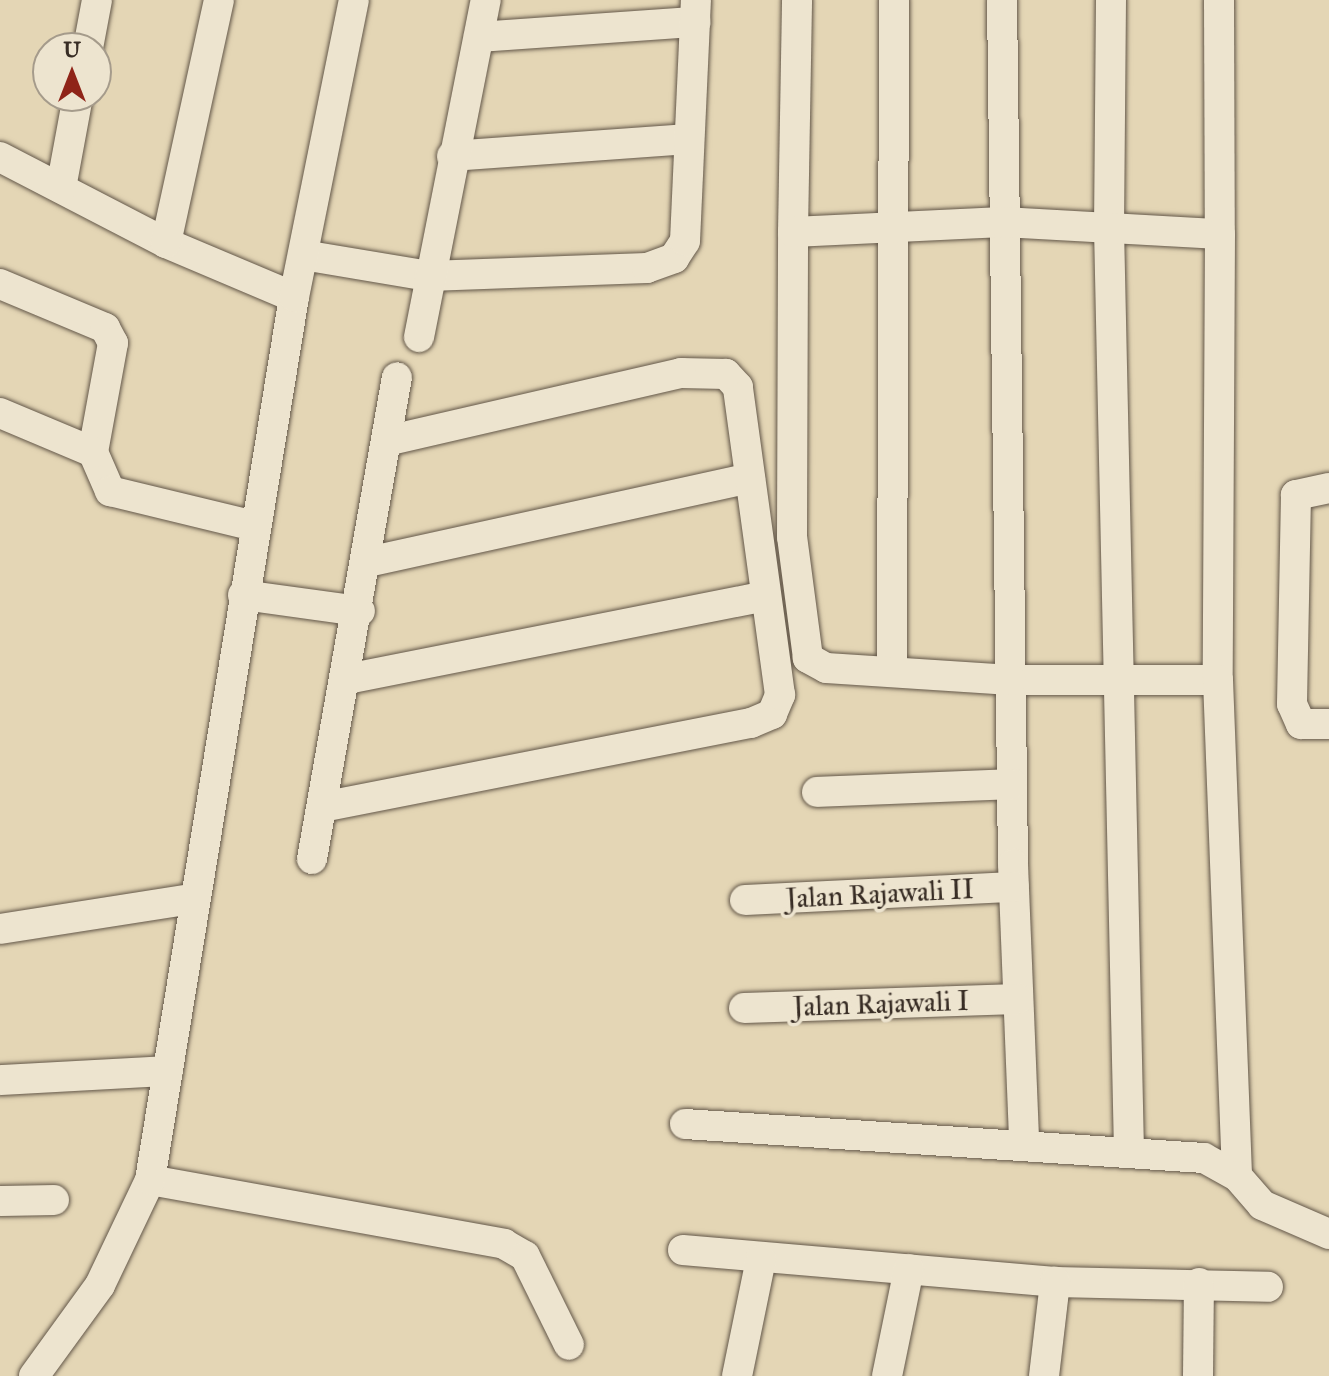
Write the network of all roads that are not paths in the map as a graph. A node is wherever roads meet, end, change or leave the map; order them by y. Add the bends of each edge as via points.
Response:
1 (97, 0) edge
2 (219, 0) edge
3 (354, 0) edge
4 (486, 0) edge
5 (797, 0) edge
6 (894, 0) edge
7 (1002, 0) edge
8 (1111, 0) edge
9 (1219, 0) edge
10 (696, 11) edge
11 (91, 32) edge
12 (479, 37) junction
13 (75, 112) edge
14 (687, 139) junction
15 (452, 156) junction
16 (0, 157) edge
17 (61, 188) junction
18 (1003, 222) junction
19 (898, 227) junction
20 (1109, 228) junction
21 (793, 232) junction
22 (1220, 234) junction
23 (166, 243) junction
24 (303, 255) junction
25 (429, 276) junction
26 (0, 284) edge
27 (294, 297) junction
28 (419, 337) dead end
29 (397, 377) dead end
30 (0, 413) edge
31 (387, 441) junction
32 (93, 452) junction
33 (750, 478) junction
34 (1329, 488) edge
35 (255, 526) junction
36 (368, 562) junction
37 (243, 595) junction
38 (766, 596) junction
39 (360, 611) junction
40 (892, 672) junction
41 (347, 679) junction
42 (1011, 680) junction
43 (1218, 680) junction
44 (1120, 684) junction
45 (1329, 724) edge
46 (1012, 784) junction
47 (817, 792) dead end
48 (322, 807) junction
49 (312, 859) dead end
50 (1014, 887) junction
51 (192, 899) junction
52 (745, 900) dead end
53 (0, 929) edge
54 (1018, 999) junction
55 (744, 1008) dead end
56 (168, 1071) junction
57 (0, 1080) edge
58 (685, 1124) dead end
59 (1024, 1143) junction
60 (1129, 1149) junction
61 (1237, 1176) junction
62 (150, 1180) junction
63 (54, 1200) dead end
64 (0, 1201) edge
65 (1329, 1234) edge
66 (683, 1250) dead end
67 (761, 1259) junction
68 (909, 1269) junction
69 (1055, 1282) junction
70 (1199, 1283) junction
71 (1268, 1287) dead end
72 (569, 1345) dead end
73 (34, 1376) edge
74 (737, 1376) edge
75 (887, 1376) edge
76 (1044, 1376) edge
77 (1198, 1376) edge

1 - 11 street
2 - 23 street
3 - 24 street
4 - 12 street
5 - 21 street
6 - 19 street
7 - 18 street
8 - 20 street
9 - 22 street
10 - 12 street
10 - 14 street
12 - 15 street
13 - 17 street
14 - 15 street
14 - 25 street via 685,241 674,258 647,268
15 - 25 street
16 - 17 street
17 - 23 street
18 - 19 street
18 - 20 street
18 - 42 street
19 - 21 street
19 - 40 street
20 - 22 street
20 - 44 street
21 - 40 street via 792,537 803,640 808,658 826,668
22 - 43 street
23 - 27 street
24 - 25 street
24 - 27 street
25 - 28 street
26 - 32 street via 105,328 113,343
27 - 35 street
29 - 31 street
30 - 32 street
31 - 33 street via 710,372 726,374 738,387
31 - 36 street
32 - 35 street via 110,491
33 - 36 street
33 - 38 street
34 - 45 street via 1296,495 1292,704 1301,724
35 - 37 street
36 - 39 street
37 - 39 street
37 - 51 street
38 - 41 street
38 - 48 street via 780,695 772,714
39 - 41 street
40 - 42 street
41 - 48 street
42 - 44 street
42 - 46 street
43 - 44 street
43 - 61 street
44 - 60 street
46 - 47 street
46 - 50 street
48 - 49 street
50 - 52 street, Jalan Rajawali II
50 - 54 street
51 - 53 street
51 - 56 street
54 - 55 street, Jalan Rajawali I
54 - 59 street
56 - 57 street
56 - 62 street
58 - 59 street
59 - 60 street
60 - 61 street via 1204,1158
61 - 65 street via 1262,1205
62 - 72 street via 504,1244 525,1256
62 - 73 street via 100,1285
63 - 64 street
66 - 67 street
67 - 68 street
67 - 74 street
68 - 69 street
68 - 75 street
69 - 70 street
69 - 76 street
70 - 71 street
70 - 77 street

